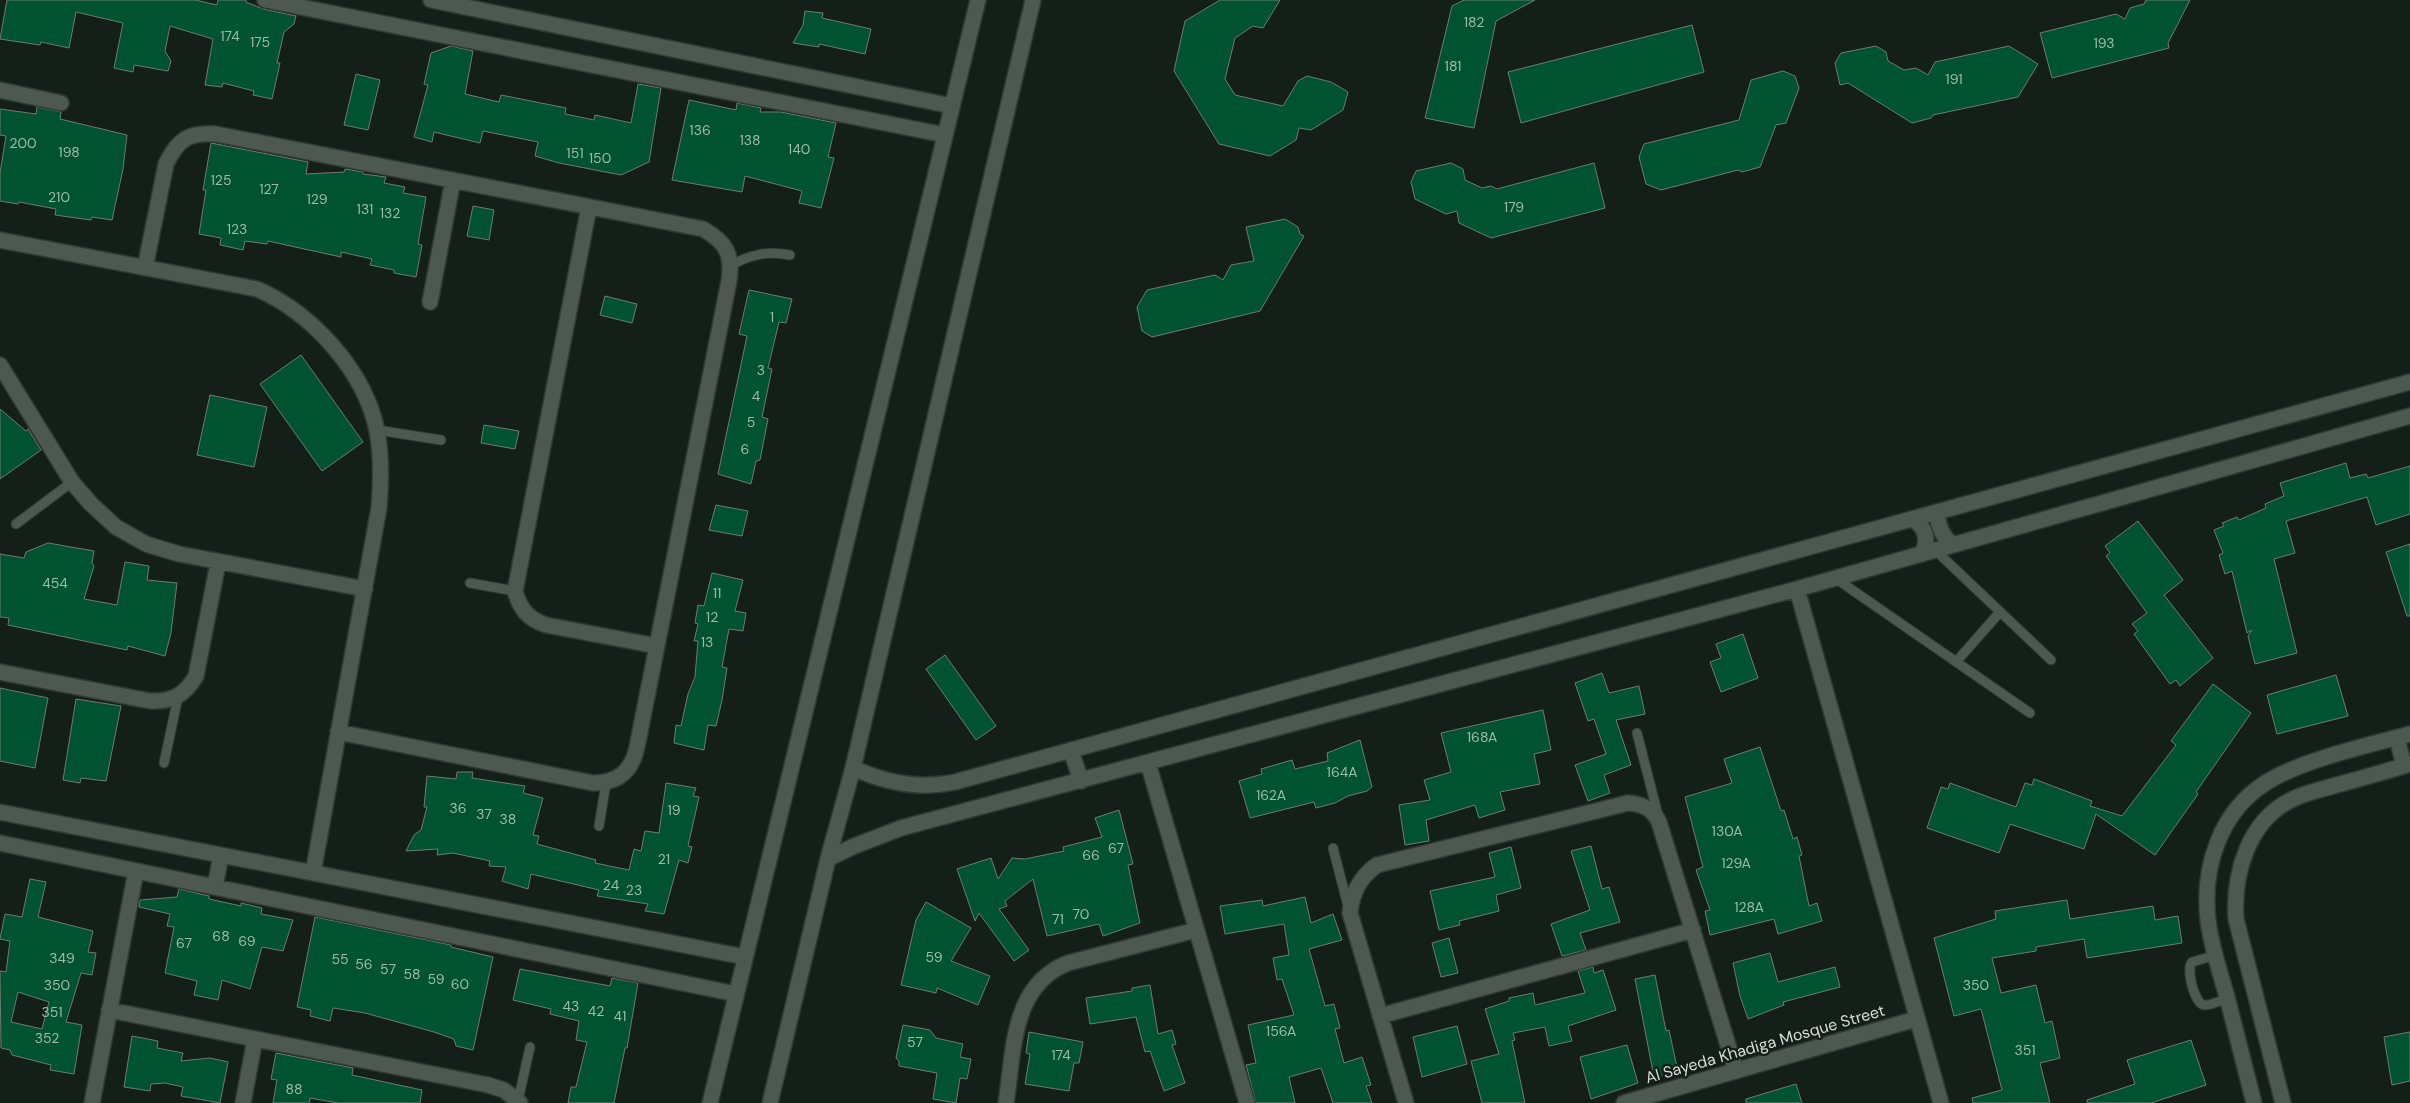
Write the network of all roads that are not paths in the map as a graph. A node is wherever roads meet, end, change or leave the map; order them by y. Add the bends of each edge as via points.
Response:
1 (265, 0) edge
2 (430, 0) edge
3 (978, 0) edge
4 (1033, 0) edge
5 (450, 2) edge
6 (0, 90) edge
7 (62, 103) dead end
8 (952, 106) junction
9 (945, 135) junction
10 (453, 180) junction
11 (589, 207) junction
12 (0, 240) edge
13 (790, 255) dead end
14 (732, 265) junction
15 (145, 268) junction
16 (430, 302) dead end
17 (0, 365) edge
18 (2410, 382) edge
19 (2410, 416) edge
20 (377, 430) junction
21 (441, 440) dead end
22 (72, 482) junction
23 (1938, 512) junction
24 (1913, 519) junction
25 (16, 524) dead end
26 (1954, 545) junction
27 (1929, 552) junction
28 (218, 563) junction
29 (1835, 578) junction
30 (470, 583) dead end
31 (365, 589) junction
32 (1797, 589) junction
33 (515, 592) junction
34 (2000, 612) junction
35 (657, 646) junction
36 (2050, 660) dead end
37 (1956, 662) junction
38 (0, 672) edge
39 (178, 697) junction
40 (2030, 713) dead end
41 (338, 732) junction
42 (1638, 733) dead end
43 (2403, 736) edge
44 (1072, 750) junction
45 (164, 763) dead end
46 (1148, 763) junction
47 (2407, 765) edge
48 (853, 768) junction
49 (1080, 781) junction
50 (606, 783) junction
51 (0, 812) edge
52 (1660, 822) junction
53 (599, 826) dead end
54 (0, 843) edge
55 (1333, 848) dead end
56 (221, 855) junction
57 (828, 859) junction
58 (136, 871) junction
59 (312, 873) junction
60 (215, 887) junction
61 (1350, 913) junction
62 (1196, 930) junction
63 (1693, 930) junction
64 (2216, 955) junction
65 (745, 957) junction
66 (736, 994) junction
67 (2227, 998) junction
68 (110, 1010) junction
69 (1380, 1016) junction
70 (1916, 1019) junction
71 (256, 1039) junction
72 (530, 1047) dead end
73 (1736, 1071) junction
74 (519, 1102) edge
75 (92, 1103) edge
76 (243, 1103) edge
77 (710, 1103) edge
78 (770, 1103) edge
79 (1006, 1103) edge
80 (1246, 1103) edge
81 (1406, 1103) edge
82 (1624, 1103) edge
83 (1941, 1103) edge
84 (2254, 1103) edge
85 (2283, 1103) edge

1 - 9 street
2 - 5 street
3 - 8 street
4 - 48 street
5 - 8 street
6 - 7 street
8 - 9 street
9 - 65 street
10 - 11 street
10 - 15 street via 200,133 185,138 173,149 166,164
10 - 16 street
11 - 14 street via 702,229 727,249
11 - 33 street
12 - 15 street
13 - 14 lane via 754,255
14 - 35 street
15 - 20 street via 257,290 296,311 324,336 347,365 365,398
17 - 22 street
18 - 23 street
19 - 26 street
20 - 21 lane
20 - 31 street via 382,470
22 - 25 lane
22 - 28 street via 90,504 116,527 179,554
23 - 24 street
23 - 26 street via 1939,528
24 - 27 street via 1924,528
24 - 44 street
26 - 27 street
27 - 29 street
27 - 34 lane
28 - 31 street
28 - 39 street via 196,676
29 - 32 street
29 - 37 lane
30 - 33 lane
31 - 41 street
32 - 46 street
32 - 70 street
33 - 35 street via 525,614 534,621
34 - 36 lane
34 - 37 lane
35 - 50 street via 635,758 619,778
37 - 40 lane
38 - 39 street via 150,701
39 - 45 lane
41 - 50 street
41 - 59 street
42 - 52 lane
43 - 47 street
43 - 64 street via 2287,771 2266,782 2231,815 2219,836 2208,878 2208,921
44 - 48 street via 938,785 883,780
44 - 49 street
46 - 49 street
46 - 62 street
47 - 85 street via 2293,799 2258,829 2243,857 2236,887 2236,919
48 - 57 street
49 - 57 street via 901,828
50 - 53 lane
51 - 56 street
52 - 61 street via 1645,806 1628,803 1377,865 1358,884
52 - 63 street
54 - 58 street
55 - 61 lane
56 - 59 street
56 - 60 street
57 - 78 street
58 - 60 street
58 - 68 street
59 - 65 street
60 - 66 street
61 - 69 street
62 - 79 street via 1068,963 1056,967 1038,981 1021,1012
62 - 80 street
63 - 69 street
63 - 73 street
64 - 67 street
64 - 67 lane via 2192,962 2188,971 2201,1003
65 - 66 street
66 - 77 street
67 - 84 street
68 - 71 street
68 - 75 street
69 - 81 street
70 - 73 street, Al Sayeda Khadiga Mosque Street
70 - 83 street
71 - 74 street via 488,1085 504,1090
71 - 76 street
72 - 74 lane
73 - 82 street, Al Sayeda Khadiga Mosque Street

